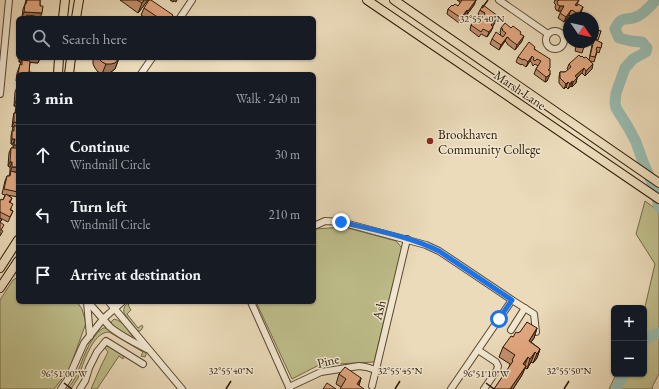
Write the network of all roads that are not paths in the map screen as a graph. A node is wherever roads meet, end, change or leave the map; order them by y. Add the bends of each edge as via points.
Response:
1 (9, 0) edge
2 (65, 0) edge
3 (79, 0) edge
4 (192, 0) edge
5 (367, 0) edge
6 (394, 0) edge
7 (498, 0) edge
8 (63, 16) edge
9 (76, 16) edge
10 (181, 16) edge
11 (548, 34) dead end
12 (59, 60) edge
13 (71, 60) edge
14 (151, 60) edge
15 (58, 72) edge
16 (70, 72) edge
17 (142, 72) edge
18 (0, 94) edge
19 (659, 183) edge
20 (659, 199) edge
21 (316, 225) edge
22 (408, 239) junction
23 (16, 250) edge
24 (16, 264) edge
25 (0, 268) edge
26 (16, 273) edge
27 (7, 278) junction
28 (0, 288) edge
29 (512, 300) junction
30 (88, 304) edge
31 (90, 304) edge
32 (111, 304) edge
33 (119, 304) edge
34 (252, 304) edge
35 (114, 308) junction
36 (525, 308) junction
37 (103, 319) junction
38 (511, 330) dead end
39 (536, 332) edge
40 (90, 336) junction
41 (149, 350) junction
42 (478, 350) junction
43 (144, 364) dead end
44 (376, 370) junction
45 (372, 386) dead end
46 (289, 388) edge
47 (61, 389) edge
48 (80, 389) edge
49 (182, 389) edge
50 (451, 389) edge
51 (484, 389) edge

1 - 18 street
2 - 8 main road
3 - 9 main road
4 - 10 street
5 - 20 main road, Marsh Lane
6 - 19 main road, Marsh Lane
7 - 11 street
12 - 15 main road
13 - 16 main road
14 - 17 street
21 - 22 street via 325,221 341,222
22 - 29 street via 439,251
22 - 44 street, Ash
23 - 25 main road
24 - 27 main road
26 - 27 main road
27 - 28 main road
29 - 36 street
29 - 42 street
30 - 40 street
31 - 37 street
32 - 35 street
33 - 35 street
34 - 46 street
35 - 37 street
35 - 41 street
36 - 38 street
36 - 39 street via 534,314
37 - 40 street
37 - 41 street via 114,330
40 - 47 street
41 - 49 street
42 - 50 street
42 - 51 street via 498,366
43 - 48 street via 106,341 96,352 86,381
44 - 45 street, Ash
44 - 46 street, Pine via 358,366 321,372

